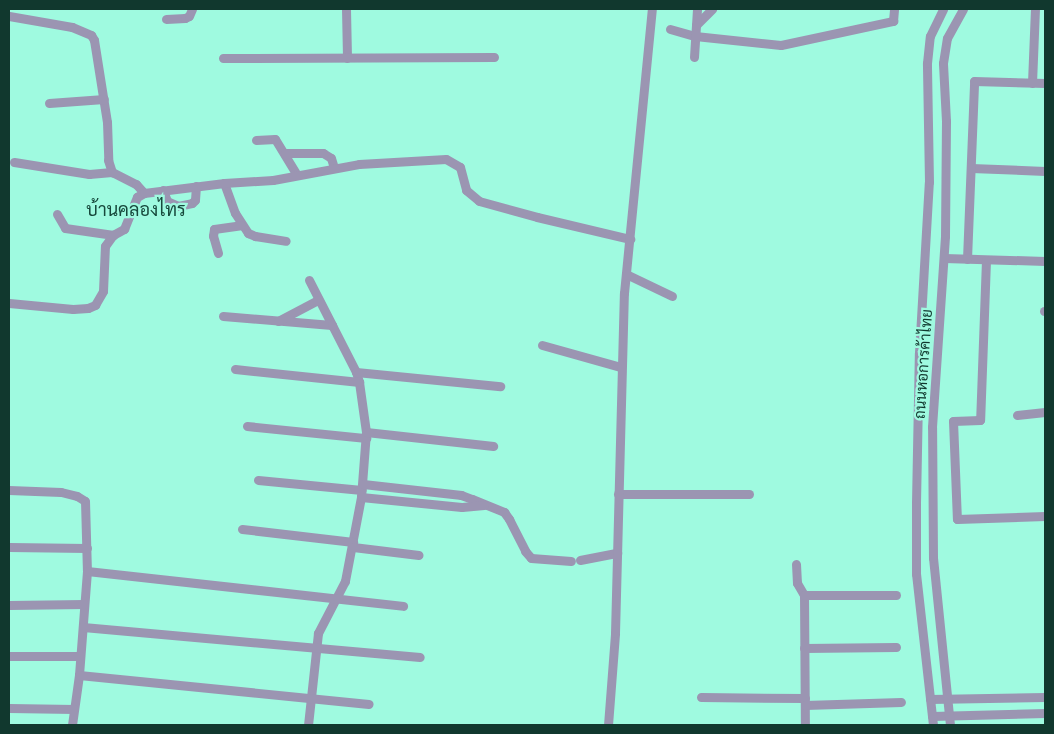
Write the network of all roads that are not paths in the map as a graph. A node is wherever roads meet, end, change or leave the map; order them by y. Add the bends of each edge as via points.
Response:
1 (192, 9) edge
2 (346, 9) edge
3 (652, 9) edge
4 (696, 9) edge
5 (712, 9) edge
6 (894, 9) edge
7 (943, 9) edge
8 (963, 9) edge
9 (1035, 9) edge
10 (9, 16) edge
11 (166, 20) dead end
12 (696, 25) junction
13 (670, 29) dead end
14 (695, 36) junction
15 (494, 57) dead end
16 (694, 57) dead end
17 (223, 58) dead end
18 (347, 58) junction
19 (1032, 82) junction
20 (1045, 83) edge
21 (104, 99) junction
22 (49, 103) dead end
23 (256, 140) dead end
24 (285, 153) junction
25 (14, 162) dead end
26 (334, 168) junction
27 (971, 168) junction
28 (1045, 170) edge
29 (112, 172) junction
30 (297, 175) junction
31 (224, 183) junction
32 (196, 186) junction
33 (163, 190) junction
34 (144, 193) junction
35 (57, 214) dead end
36 (241, 225) junction
37 (113, 235) junction
38 (630, 239) junction
39 (286, 241) dead end
40 (218, 253) dead end
41 (944, 258) junction
42 (968, 259) junction
43 (986, 260) junction
44 (1045, 261) edge
45 (626, 274) junction
46 (309, 280) dead end
47 (672, 296) dead end
48 (318, 300) junction
49 (9, 303) edge
50 (223, 316) dead end
51 (278, 321) junction
52 (332, 325) junction
53 (542, 345) dead end
54 (621, 367) junction
55 (235, 369) dead end
56 (356, 372) junction
57 (359, 382) junction
58 (500, 386) dead end
59 (1045, 412) edge
60 (1017, 415) dead end
61 (247, 426) dead end
62 (366, 435) junction
63 (493, 446) dead end
64 (258, 480) dead end
65 (9, 490) edge
66 (362, 490) junction
67 (432, 492) junction
68 (618, 494) junction
69 (749, 494) dead end
70 (431, 504) junction
71 (485, 505) junction
72 (1045, 516) edge
73 (242, 529) dead end
74 (353, 544) junction
75 (9, 547) edge
76 (87, 548) junction
77 (617, 553) junction
78 (419, 555) dead end
79 (796, 564) dead end
80 (87, 571) junction
81 (896, 594) dead end
82 (804, 595) junction
83 (334, 599) junction
84 (84, 604) junction
85 (9, 605) edge
86 (403, 606) dead end
87 (83, 627) junction
88 (896, 647) dead end
89 (316, 648) junction
90 (804, 648) junction
91 (9, 656) edge
92 (80, 656) junction
93 (420, 657) dead end
94 (79, 675) junction
95 (701, 697) dead end
96 (1045, 697) edge
97 (310, 698) junction
98 (948, 698) junction
99 (1030, 698) junction
100 (930, 699) junction
101 (805, 701) junction
102 (901, 702) dead end
103 (369, 704) dead end
104 (9, 708) edge
105 (74, 709) junction
106 (1045, 713) edge
107 (1030, 714) junction
108 (949, 715) junction
109 (932, 720) edge
110 (72, 725) edge
111 (308, 725) edge
112 (608, 725) edge
113 (805, 725) edge
114 (950, 725) edge

1 - 11 street via 185,18
2 - 18 street
3 - 38 street
4 - 12 street
5 - 12 street
6 - 14 street via 893,21 781,45
7 - 100 street, ถนนหอการค้าไทย via 930,36 927,63 929,180 919,353 916,503 916,574
8 - 41 street, ถนนหอการค้าไทย via 947,38 942,64 946,121
9 - 19 street
10 - 21 street via 72,27 91,35
12 - 14 street
13 - 14 street
14 - 16 street
15 - 18 street
17 - 18 street
19 - 20 street
19 - 27 street via 974,82
21 - 22 street
21 - 29 street via 108,160
23 - 24 street via 275,139
24 - 26 street via 323,153 330,158
24 - 30 street
25 - 29 street via 89,174
26 - 30 street
26 - 38 street via 446,159 460,167 468,194 479,201
27 - 28 street
27 - 42 street
29 - 34 street via 136,184
30 - 31 street
31 - 32 street
31 - 36 street
32 - 33 street
32 - 33 street via 195,200 178,206 167,201
33 - 34 street
34 - 37 street via 136,198 124,229
35 - 37 street via 65,228
36 - 39 street via 255,236
36 - 40 street via 214,229
37 - 49 street via 105,246 103,290 95,305 74,309
38 - 45 street
41 - 42 street
41 - 98 street, ถนนหอการค้าไทย via 932,427 931,504 935,584
42 - 43 street
43 - 44 street
43 - 72 street via 980,420 953,421 957,519
45 - 47 street
45 - 54 street
46 - 48 street
48 - 51 street
48 - 52 street
50 - 51 street
51 - 52 street
52 - 56 street
53 - 54 street
54 - 68 street
55 - 57 street
56 - 57 street
56 - 58 street
57 - 62 street
59 - 60 street
61 - 62 street
62 - 63 street
62 - 66 street
64 - 66 street
65 - 76 street via 61,492 85,501
66 - 67 street
66 - 70 street
66 - 74 street
67 - 70 street
67 - 71 street via 461,495
68 - 69 street
68 - 77 street
70 - 71 street
71 - 77 street via 504,512 531,558 576,561
73 - 74 street
74 - 78 street
74 - 83 street via 344,581
75 - 76 street
76 - 80 street
77 - 112 street
79 - 82 street via 797,583
80 - 83 street
80 - 84 street
81 - 82 street
82 - 90 street
83 - 86 street
83 - 89 street via 318,633
84 - 85 street
84 - 87 street
87 - 89 street
87 - 92 street
88 - 90 street
89 - 93 street
89 - 97 street
90 - 101 street
91 - 92 street
92 - 94 street
94 - 97 street
94 - 105 street
95 - 101 street
96 - 99 street
97 - 103 street
97 - 111 street
98 - 99 street
98 - 100 street
98 - 108 street, ถนนหอการค้าไทย
99 - 107 street
100 - 109 street, ถนนหอการค้าไทย
101 - 102 street
101 - 113 street
104 - 105 street
105 - 110 street
106 - 107 street
107 - 108 street
108 - 109 street
108 - 114 street, ถนนหอการค้าไทย

